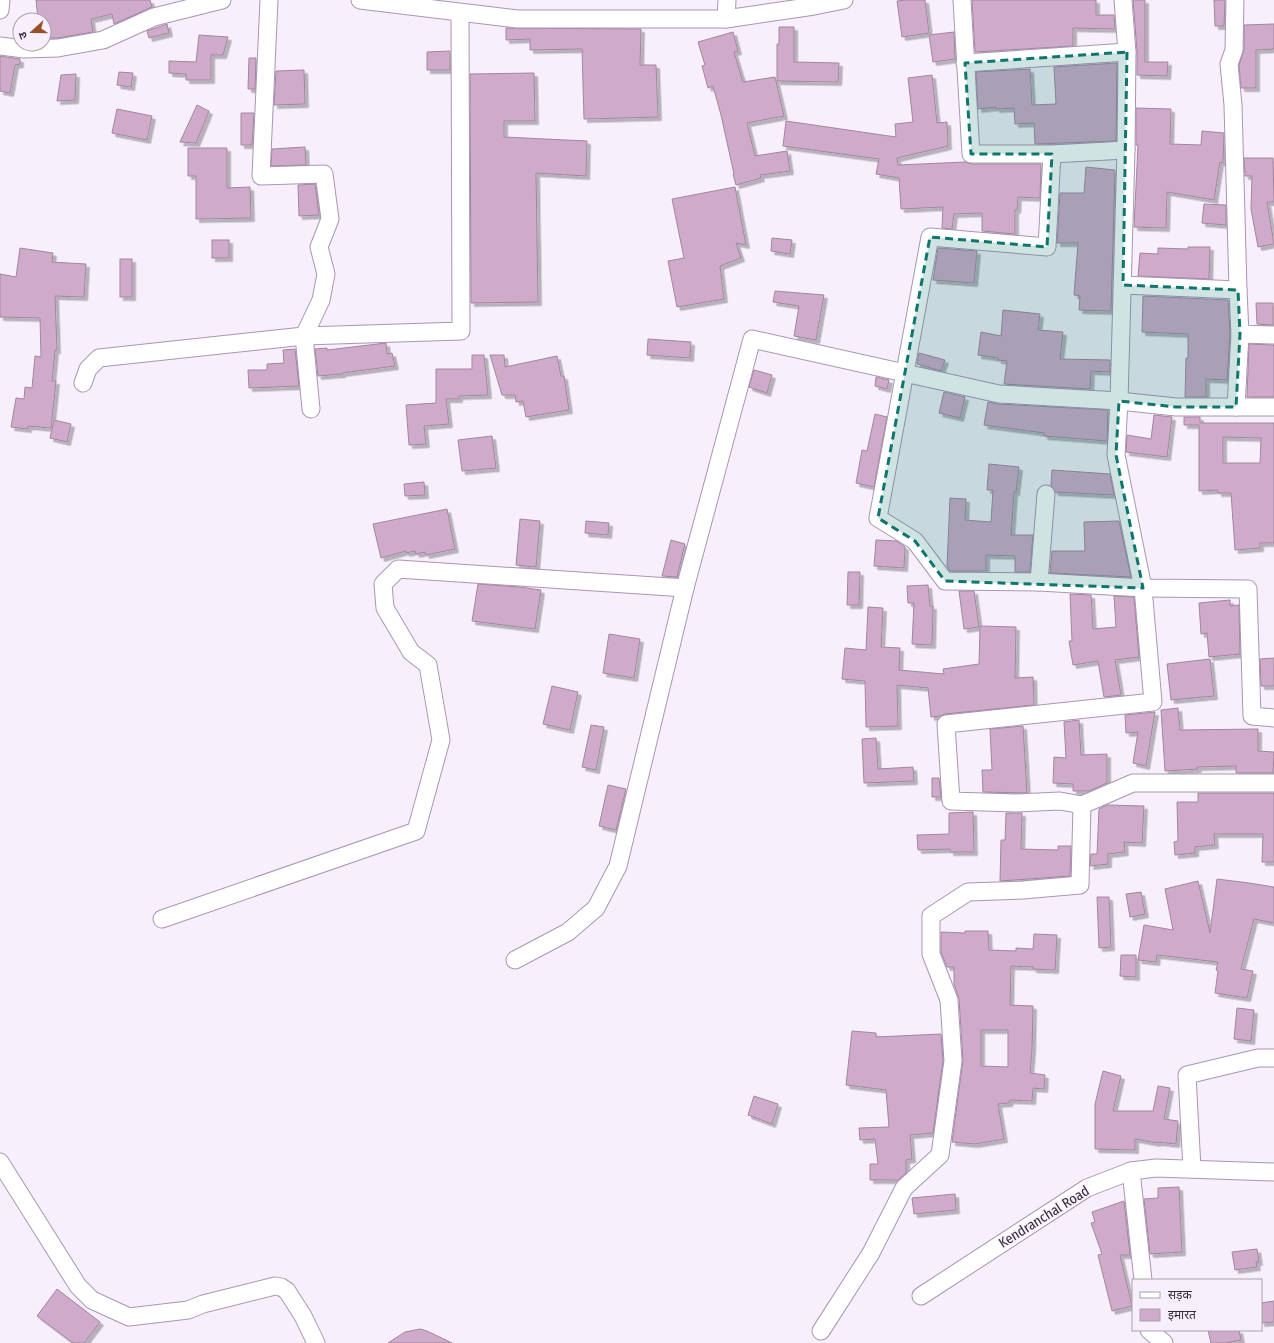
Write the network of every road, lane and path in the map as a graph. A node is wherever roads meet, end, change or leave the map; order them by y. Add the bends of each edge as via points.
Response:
1 (2, 0) edge
2 (222, 0) edge
3 (269, 0) edge
4 (360, 0) edge
5 (726, 0) edge
6 (844, 0) edge
7 (962, 0) edge
8 (1123, 0) edge
9 (1235, 0) edge
10 (0, 10) edge
11 (460, 13) junction
12 (726, 19) junction
13 (0, 46) edge
14 (1127, 52) junction
15 (965, 63) junction
16 (1126, 150) junction
17 (1052, 154) junction
18 (1123, 285) junction
19 (1238, 290) junction
20 (1240, 334) junction
21 (1274, 335) edge
22 (304, 336) junction
23 (905, 373) junction
24 (83, 383) dead end
25 (1119, 402) junction
26 (1236, 407) junction
27 (1274, 407) edge
28 (311, 409) dead end
29 (1046, 494) dead end
30 (1039, 582) junction
31 (685, 588) junction
32 (1143, 588) junction
33 (1274, 718) edge
34 (1274, 783) edge
35 (1082, 805) junction
36 (162, 919) dead end
37 (515, 960) dead end
38 (1274, 1058) edge
39 (0, 1162) edge
40 (1192, 1169) junction
41 (1131, 1172) junction
42 (1274, 1172) edge
43 (1143, 1279) edge
44 (921, 1296) dead end
45 (821, 1331) dead end
46 (1150, 1331) edge
47 (316, 1343) edge
48 (1164, 1343) edge

1 - 10 street
2 - 13 street via 154,17 103,40 58,48 24,49
3 - 22 street via 261,176 324,174 330,219 319,246 326,274 321,300
4 - 11 street
5 - 12 street
6 - 12 street
7 - 15 street
8 - 14 street
9 - 19 street via 1234,50 1229,64 1233,105
11 - 12 street via 517,18
11 - 22 street via 461,331
14 - 15 street
14 - 16 street
15 - 17 street via 971,154
16 - 17 street
16 - 18 street
17 - 23 street via 1046,247 930,237
18 - 19 street
18 - 25 street
19 - 20 street
20 - 21 street
20 - 26 street
22 - 24 street via 99,358 88,369
22 - 28 street
23 - 25 street via 999,394
23 - 30 street via 878,518 915,542 945,581
23 - 31 street via 752,339
25 - 26 street via 1176,407
25 - 32 street via 1116,455
26 - 27 street
29 - 30 street
30 - 32 street
31 - 36 street via 398,569 383,584 385,608 411,652 428,665 441,740 416,831
31 - 37 street via 618,866 596,908 568,932
32 - 33 street via 1248,589 1252,716
32 - 35 street via 1153,702 946,724 951,801 1060,801
34 - 35 street via 1133,783
35 - 45 street via 1080,885 968,892 931,916 931,954 949,1000 953,1061 940,1155 904,1188 871,1252
38 - 40 street via 1258,1058 1187,1075
39 - 47 street via 78,1286 92,1300 129,1317 188,1310 233,1296 274,1286 281,1287 287,1291 303,1316
40 - 41 street, Kendranchal Road via 1156,1168
40 - 42 street, Kendranchal Road
41 - 43 street
41 - 44 street, Kendranchal Road via 1087,1188
46 - 48 street

